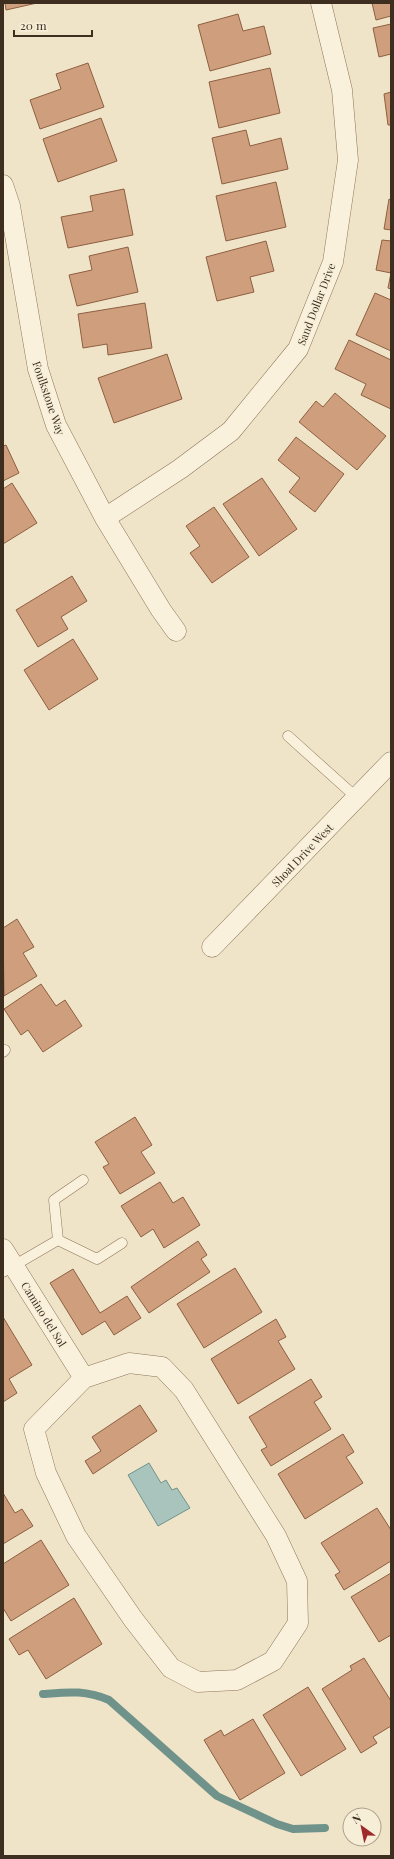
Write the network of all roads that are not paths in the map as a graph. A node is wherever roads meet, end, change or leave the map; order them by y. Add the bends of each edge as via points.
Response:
1 (321, 3) edge
2 (3, 185) edge
3 (105, 518) junction
4 (176, 631) dead end
5 (288, 736) dead end
6 (391, 762) edge
7 (357, 798) junction
8 (212, 947) dead end
9 (83, 1180) dead end
10 (58, 1240) junction
11 (122, 1243) dead end
12 (3, 1249) edge
13 (8, 1269) edge
14 (84, 1378) junction

1 - 3 street, Sand Dollar Drive via 342,90 348,160 333,262 298,349 231,431 180,469
2 - 3 street, Foulkstone Way via 10,206 38,369 56,425
3 - 4 street, Foulkstone Way
5 - 7 lane
6 - 7 street, Shoal Drive West
7 - 8 street, Shoal Drive West
9 - 10 lane via 54,1200
10 - 11 lane via 97,1259
10 - 13 lane
12 - 13 street, Camino del Sol
13 - 14 street, Camino del Sol
14 - 14 street via 34,1429 46,1473 80,1542 133,1619 171,1668 198,1682 237,1680 273,1661 298,1622 297,1581 276,1536 184,1390 162,1367 129,1363

